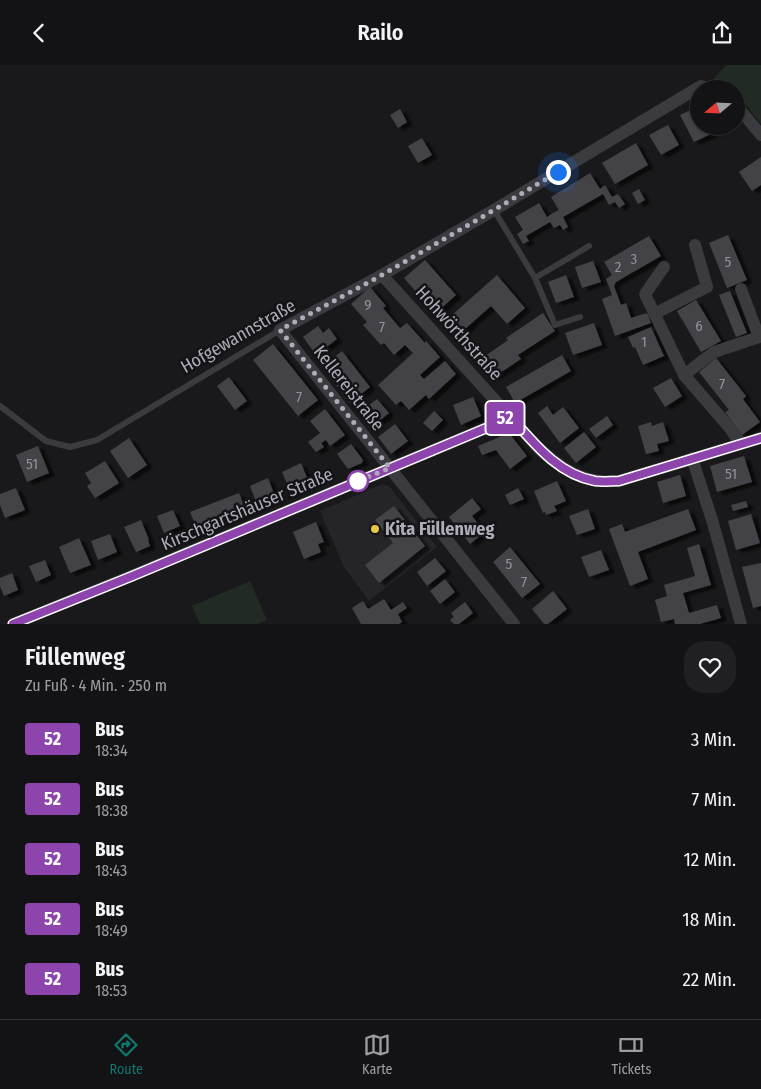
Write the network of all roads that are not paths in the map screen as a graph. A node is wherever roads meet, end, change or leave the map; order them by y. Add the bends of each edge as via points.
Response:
1 (690, 92) edge
2 (745, 116) edge
3 (761, 135) edge
4 (494, 210) junction
5 (695, 245) dead end
6 (589, 246) dead end
7 (664, 267) dead end
8 (382, 275) junction
9 (535, 278) junction
10 (741, 289) dead end
11 (654, 314) junction
12 (580, 317) dead end
13 (280, 330) junction
14 (684, 375) junction
15 (0, 405) edge
16 (509, 415) junction
17 (761, 438) edge
18 (741, 444) junction
19 (692, 458) junction
20 (390, 468) junction
21 (13, 624) edge
22 (514, 624) edge
23 (741, 624) edge

1 - 4 street, Hofgewannstraße
2 - 3 street
4 - 8 street, Hofgewannstraße
4 - 9 lane
5 - 11 street via 707,287
6 - 9 lane
7 - 11 street via 645,294
8 - 13 street, Hofgewannstraße
8 - 16 street, Hohwörthstraße
9 - 12 lane via 555,325
10 - 14 street via 759,337 714,352
11 - 14 street
13 - 15 lane, Hofgewannstraße via 97,440 70,447 46,441
13 - 20 street, Kellereistraße
14 - 18 street
16 - 19 street via 557,464 596,481 619,481
16 - 20 street, Kirschgartshäuser Straße via 496,424
17 - 18 street
18 - 19 street
19 - 23 street
20 - 21 street, Kirschgartshäuser Straße
20 - 22 street, Kellereistraße

